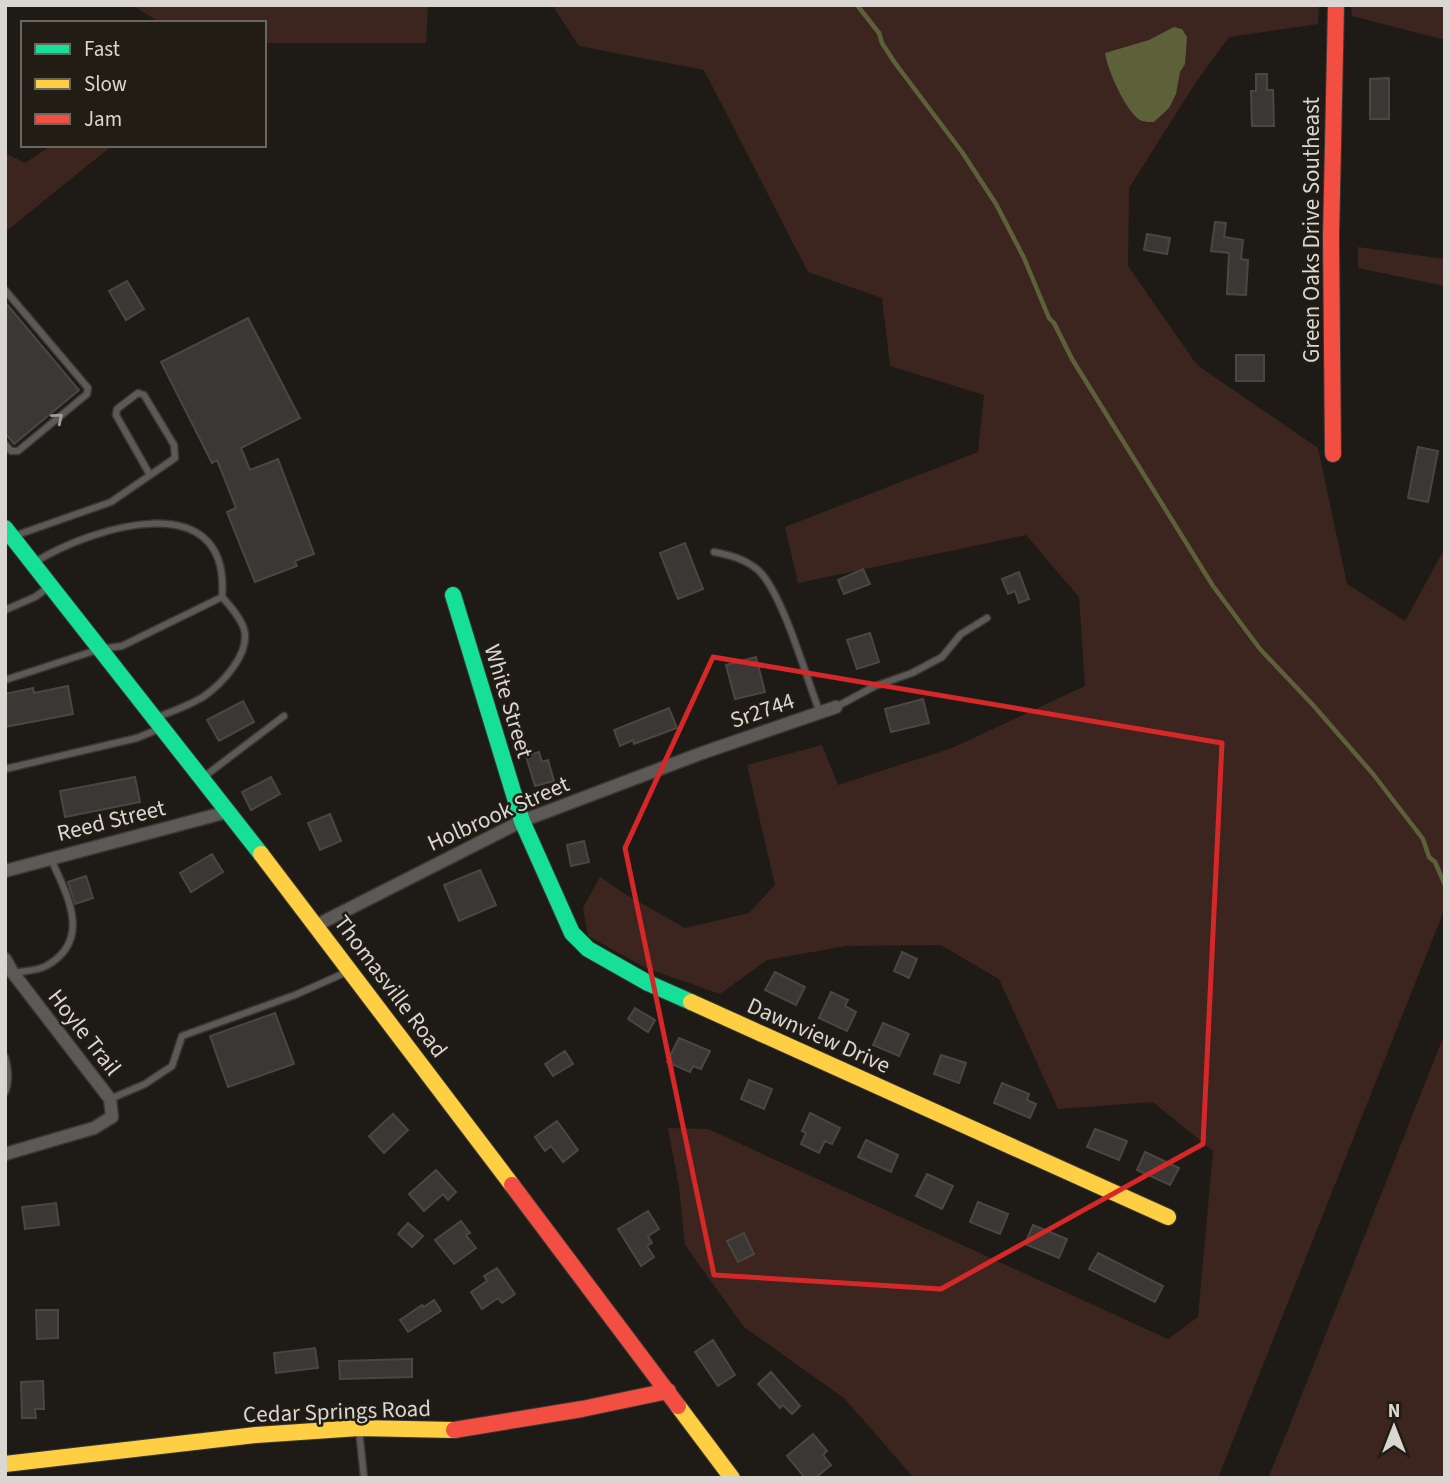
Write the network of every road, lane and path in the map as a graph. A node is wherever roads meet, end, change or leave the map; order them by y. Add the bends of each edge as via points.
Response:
1 (1336, 5) edge
2 (5, 290) edge
3 (5, 444) edge
4 (1334, 454) dead end
5 (150, 475) junction
6 (9, 532) edge
7 (714, 552) dead end
8 (33, 564) junction
9 (50, 586) junction
10 (453, 594) dead end
11 (222, 597) junction
12 (5, 610) edge
13 (987, 618) dead end
14 (100, 649) junction
15 (5, 680) edge
16 (836, 707) joint
17 (820, 713) junction
18 (284, 716) dead end
19 (157, 723) junction
20 (702, 753) joint
21 (5, 769) edge
22 (201, 779) junction
23 (227, 812) junction
24 (522, 821) junction
25 (51, 857) junction
26 (5, 870) edge
27 (317, 925) junction
28 (5, 959) edge
29 (351, 970) junction
30 (13, 973) junction
31 (5, 1057) edge
32 (5, 1092) edge
33 (110, 1099) junction
34 (5, 1153) edge
35 (1168, 1217) dead end
36 (667, 1391) junction
37 (359, 1428) junction
38 (12, 1466) edge
39 (364, 1478) edge
40 (732, 1478) edge

1 - 4 street, Green Oaks Drive Southeast via 1331,237
3 -> 2 lane via 11,452 18,452 87,394 88,388
5 - 5 lane via 175,458 174,445 144,395 138,393 117,409 116,415
5 - 6 lane via 111,502
6 - 8 street, Thomasville Road
7 - 17 lane via 737,556 758,570 774,590
8 - 9 street, Thomasville Road
8 - 11 lane via 55,550 114,530 163,523 183,526 205,537 218,556
9 - 12 lane
9 - 14 street, Thomasville Road
10 - 24 street, White Street
11 - 14 lane via 122,646
11 - 19 lane via 245,631 243,650 228,674 204,696
13 - 16 lane via 961,634 942,657
14 - 15 lane
14 - 19 street, Thomasville Road
16 - 17 street, Sr2744
17 - 20 street, Sr2744
18 - 22 lane
19 - 21 lane via 137,738
19 - 22 street, Thomasville Road
20 - 24 street, Holbrook Street
22 - 23 street, Thomasville Road
23 - 25 street, Reed Street
23 - 27 street, Thomasville Road
24 - 27 street, Holbrook Street
24 - 35 street, Dawnview Drive via 572,933 588,949 648,983
25 - 26 street, Reed Street
25 - 30 lane via 74,931 65,948 45,967
27 - 29 street, Thomasville Road
28 - 30 street, Hoyle Trail
29 - 33 lane via 182,1036 172,1066
29 - 36 street, Thomasville Road
30 - 33 street, Hoyle Trail
31 - 32 lane
33 - 34 street, Hoyle Trail via 112,1117 94,1128
36 - 37 street, Cedar Springs Road via 455,1430
36 - 40 street, Thomasville Road
37 - 38 street, Cedar Springs Road via 256,1435
37 - 39 lane

